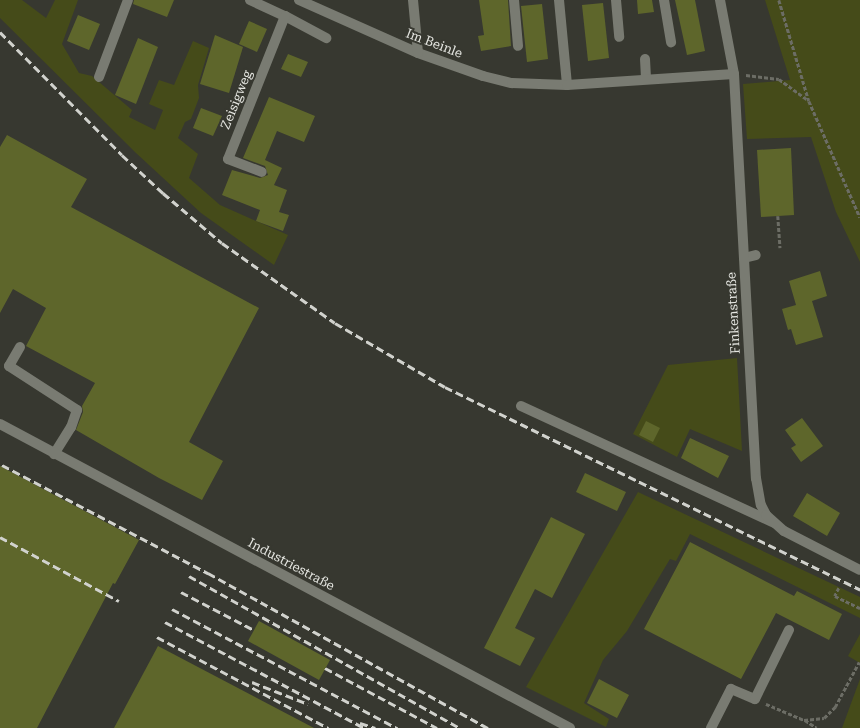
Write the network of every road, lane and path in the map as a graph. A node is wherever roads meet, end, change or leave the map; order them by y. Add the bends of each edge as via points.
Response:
1 (128, 0) edge
2 (250, 0) edge
3 (299, 0) edge
4 (413, 0) edge
5 (514, 0) edge
6 (559, 0) edge
7 (616, 0) edge
8 (664, 0) edge
9 (720, 0) edge
10 (779, 0) edge
11 (285, 16) junction
12 (619, 37) dead end
13 (326, 38) dead end
14 (672, 42) dead end
15 (518, 46) dead end
16 (418, 53) junction
17 (645, 58) dead end
18 (734, 74) junction
19 (99, 77) dead end
20 (646, 79) junction
21 (567, 85) junction
22 (809, 101) junction
23 (262, 172) dead end
24 (778, 216) dead end
25 (860, 217) edge
26 (780, 248) dead end
27 (756, 254) dead end
28 (744, 258) junction
29 (20, 347) dead end
30 (522, 406) dead end
31 (0, 424) edge
32 (54, 454) junction
33 (774, 523) junction
34 (860, 570) edge
35 (838, 588) dead end
36 (860, 608) edge
37 (789, 630) dead end
38 (859, 662) edge
39 (755, 699) junction
40 (804, 720) junction
41 (570, 728) edge
42 (711, 728) edge
43 (817, 728) edge

1 - 19 street
2 - 11 street
3 - 16 street, Im Beinle
4 - 16 street
5 - 15 street
6 - 21 street
7 - 12 street
8 - 14 street
9 - 18 street, Finkenstraße
10 - 22 path
11 - 13 street
11 - 23 street, Zeisigweg via 228,159
16 - 21 street, Im Beinle via 483,76 512,83
17 - 20 street
18 - 20 street, Im Beinle
18 - 22 path via 779,79
18 - 28 street, Finkenstraße
20 - 21 street, Im Beinle
22 - 25 path
24 - 26 path
27 - 28 street
28 - 33 street, Finkenstraße via 758,493 763,510
29 - 32 street via 8,366 77,410 71,427
30 - 33 street
31 - 32 street, Industriestraße
32 - 41 street, Industriestraße
33 - 34 street, Finkenstraße
35 - 36 path via 835,596
37 - 39 street
38 - 40 path via 835,707 824,718
39 - 40 path
39 - 42 street via 731,689
40 - 43 path

